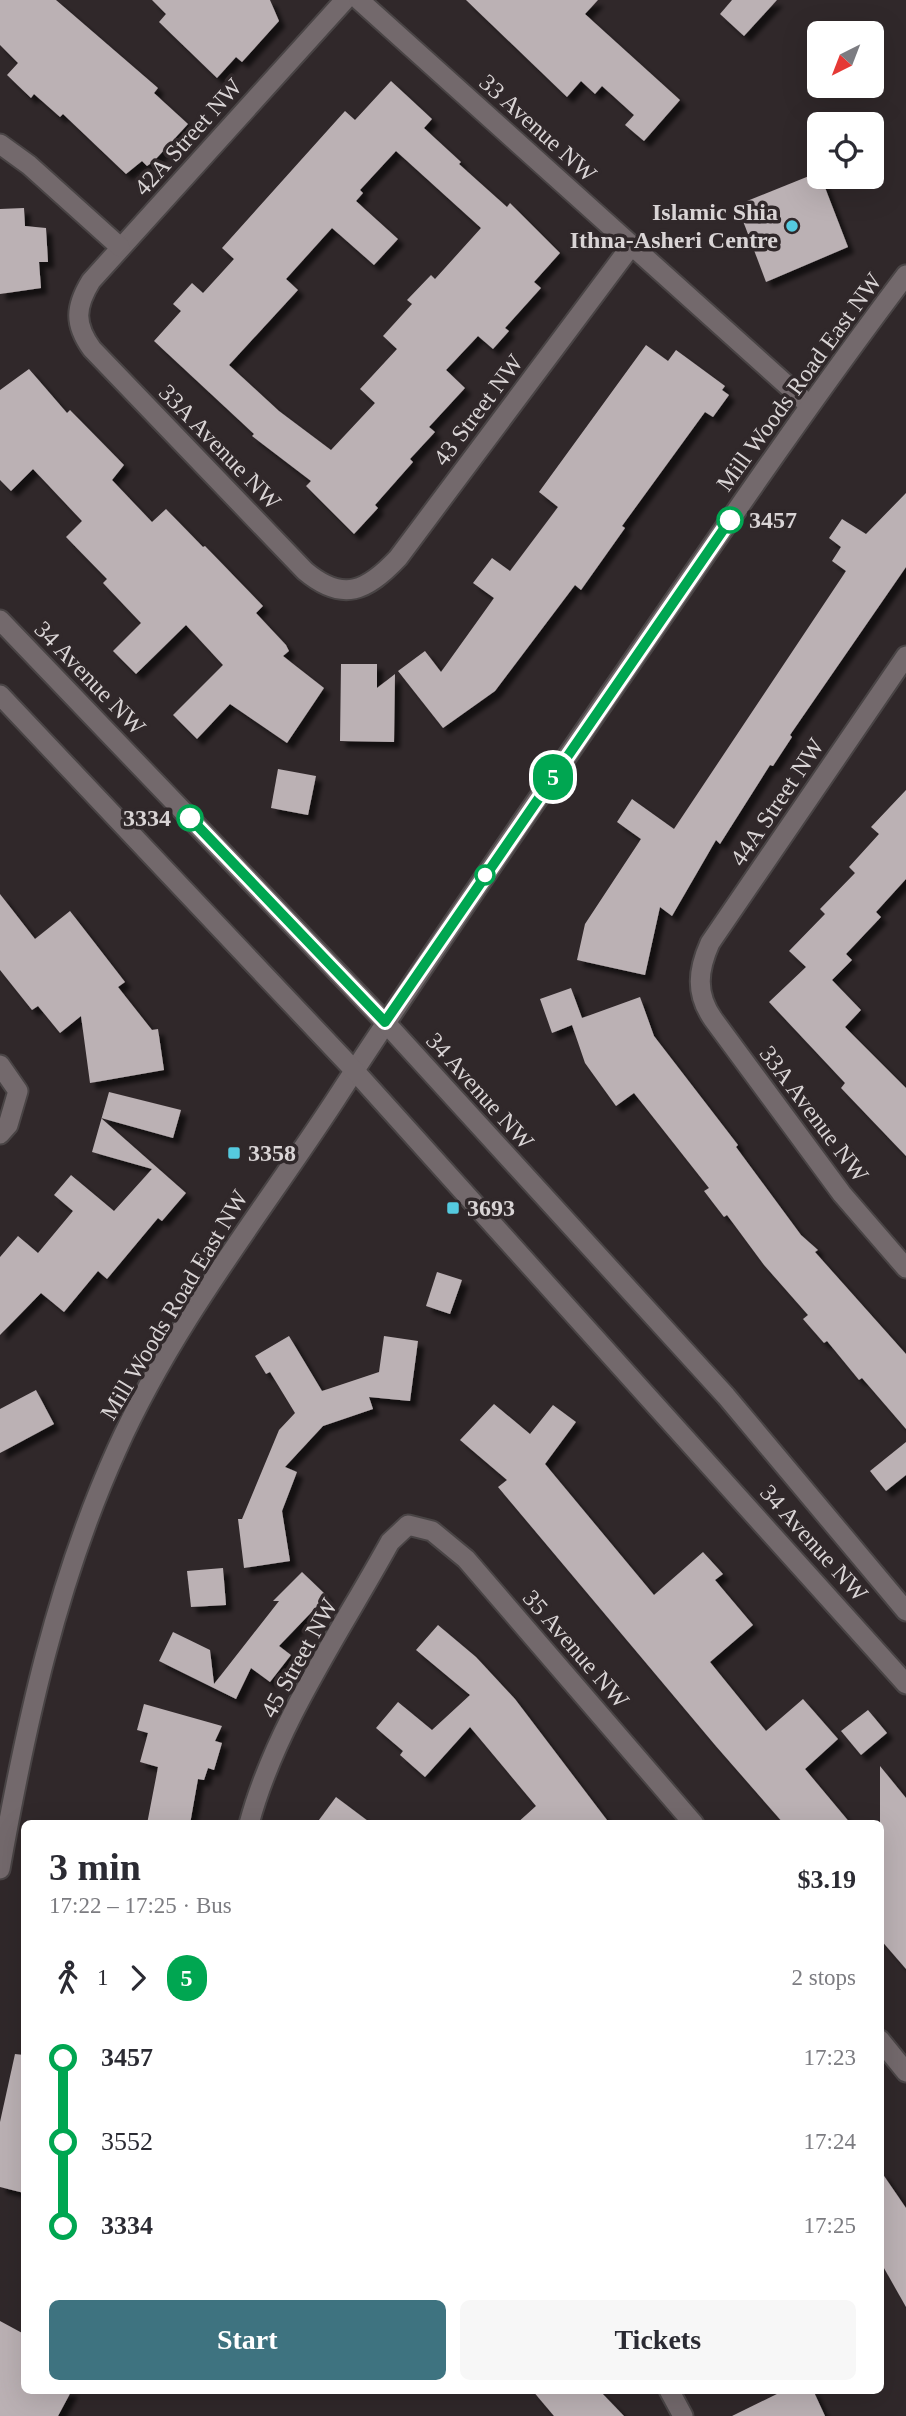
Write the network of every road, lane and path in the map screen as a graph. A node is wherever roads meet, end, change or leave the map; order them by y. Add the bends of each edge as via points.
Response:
1 (345, 0) edge
2 (359, 0) edge
3 (0, 144) edge
4 (631, 246) junction
5 (120, 247) junction
6 (906, 275) edge
7 (77, 313) joint
8 (808, 405) junction
9 (351, 590) joint
10 (0, 620) edge
11 (906, 656) edge
12 (0, 695) edge
13 (699, 980) joint
14 (385, 1022) junction
15 (0, 1065) edge
16 (354, 1070) junction
17 (0, 1134) edge
18 (906, 1268) edge
19 (408, 1525) joint
20 (906, 1611) edge
21 (906, 1684) edge
22 (250, 1820) edge
23 (691, 1820) edge
24 (0, 1869) edge
25 (884, 2045) edge
26 (906, 2072) edge
27 (671, 2394) edge
28 (683, 2416) edge

1 - 5 street, 42A Street NW
2 - 4 street, 33 Avenue NW
3 - 5 street
4 - 8 street, 33 Avenue NW
4 - 9 street, 43 Street NW via 398,558 369,583
5 - 7 street, 42A Street NW via 91,281
6 - 8 street, Mill Woods Road East NW
7 - 9 street, 33A Avenue NW via 78,326 92,349 305,571 325,586
8 - 14 street, Mill Woods Road East NW
10 - 14 street, 34 Avenue NW
11 - 13 street, 44A Street NW via 710,943
12 - 16 street, 34 Avenue NW
13 - 18 street, 33A Avenue NW via 713,1019 842,1194
14 - 16 street, Mill Woods Road East NW
14 - 20 street, 34 Avenue NW via 726,1396
15 - 17 street via 18,1091 8,1125
16 - 21 street, 34 Avenue NW
16 - 24 street, Mill Woods Road East NW via 186,1325 118,1447 71,1564 46,1644
19 - 22 street, 45 Street NW via 390,1542 316,1675 261,1780
19 - 23 street, 35 Avenue NW via 432,1531 466,1559
25 - 26 street
27 - 28 street

